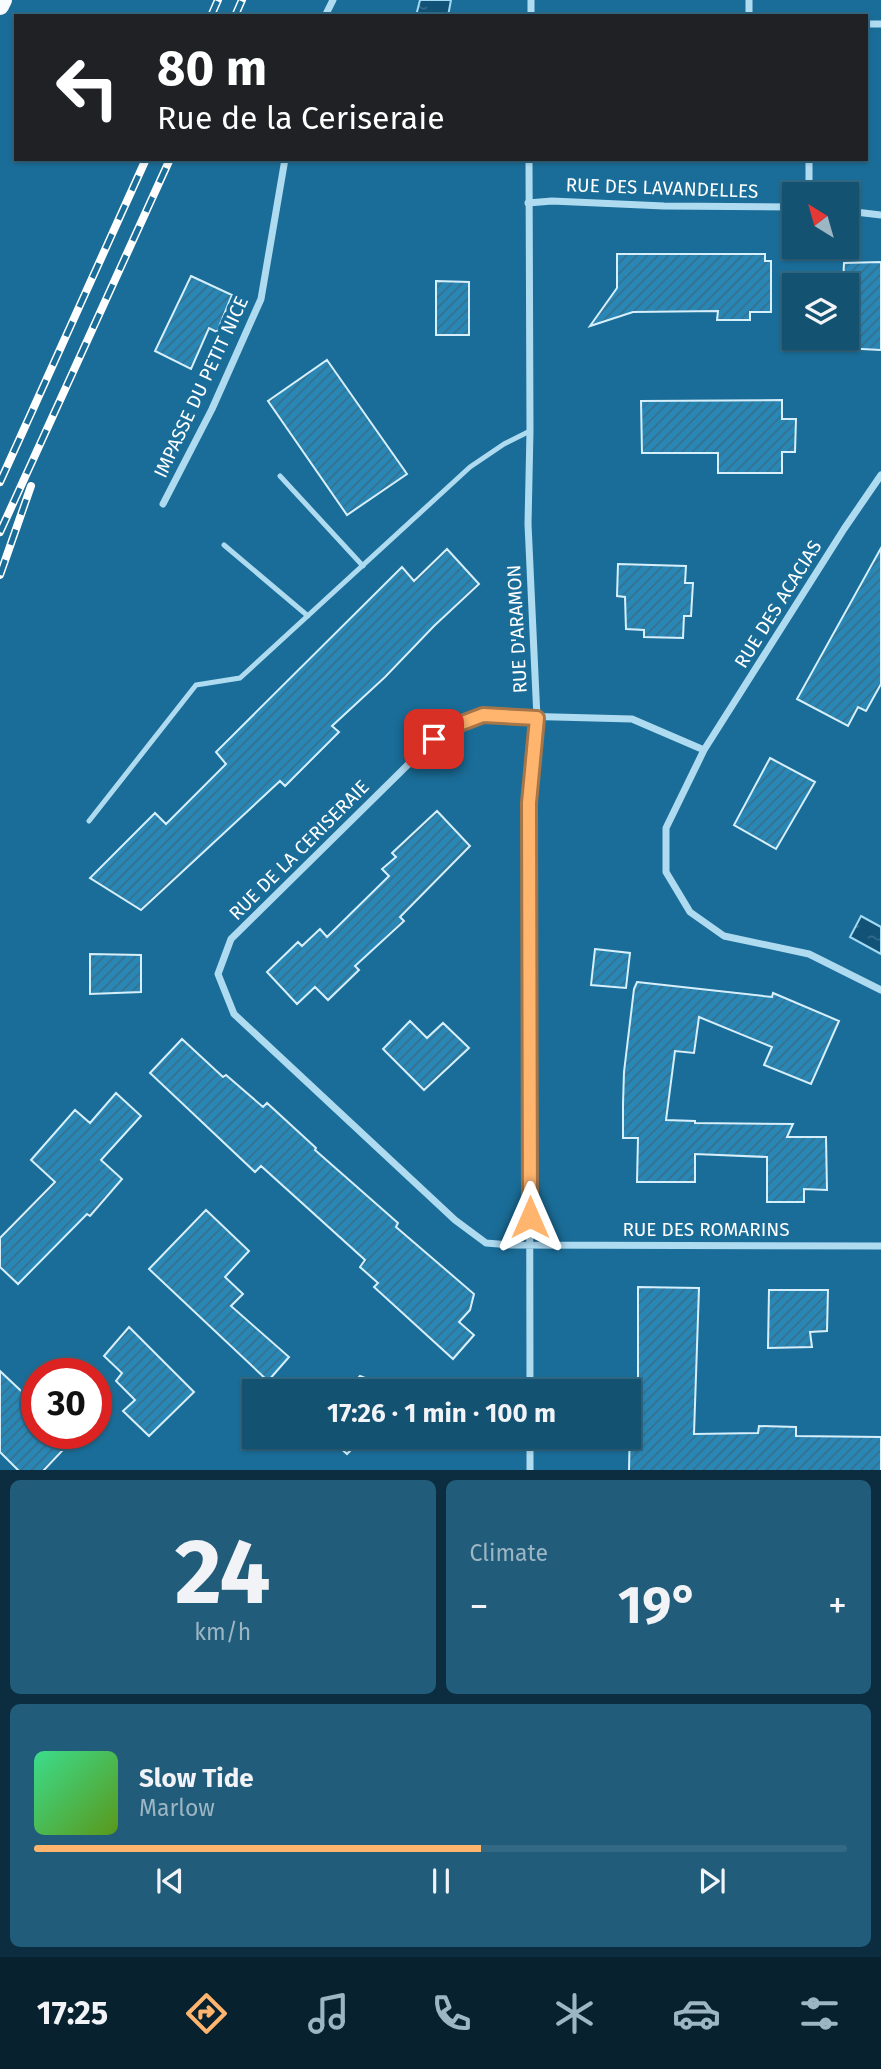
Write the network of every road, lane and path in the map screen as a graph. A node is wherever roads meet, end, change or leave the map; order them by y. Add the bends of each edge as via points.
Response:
1 (3, 0) edge
2 (0, 6) edge
3 (285, 161) edge
4 (529, 161) edge
5 (809, 161) edge
6 (809, 182) edge
7 (528, 203) junction
8 (782, 207) edge
9 (859, 212) edge
10 (881, 215) edge
11 (530, 431) junction
12 (881, 475) edge
13 (280, 476) dead end
14 (163, 504) dead end
15 (225, 545) dead end
16 (362, 566) junction
17 (308, 616) junction
18 (537, 718) junction
19 (704, 750) junction
20 (89, 821) dead end
21 (881, 989) edge
22 (530, 1244) junction
23 (881, 1246) edge
24 (530, 1379) edge
25 (530, 1449) edge
26 (530, 1470) edge

1 - 2 main road
3 - 14 street, IMPASSE DU PETIT NICE via 261,299
4 - 7 street, RUE D'ARAMON
5 - 6 street
7 - 8 street, RUE DES LAVANDELLES
7 - 11 street, RUE D'ARAMON
9 - 10 street
11 - 16 lane via 470,467
11 - 18 street, RUE D'ARAMON via 528,524
12 - 19 street, RUE DES ACACIAS
13 - 16 lane
15 - 17 lane
16 - 17 lane
17 - 20 lane via 240,678 196,685
18 - 19 street, RUE DE LA CERISERAIE via 632,719
18 - 22 street, RUE D'ARAMON via 529,803
18 - 22 street, RUE DE LA CERISERAIE via 483,715 434,739 231,939 218,974 233,1014 455,1220 486,1243
19 - 21 street, RUE DES ACACIAS via 666,828 666,872 690,912 724,936 809,954
22 - 23 street, RUE DES ROMARINS
22 - 24 street, RUE D'ARAMON
25 - 26 street

